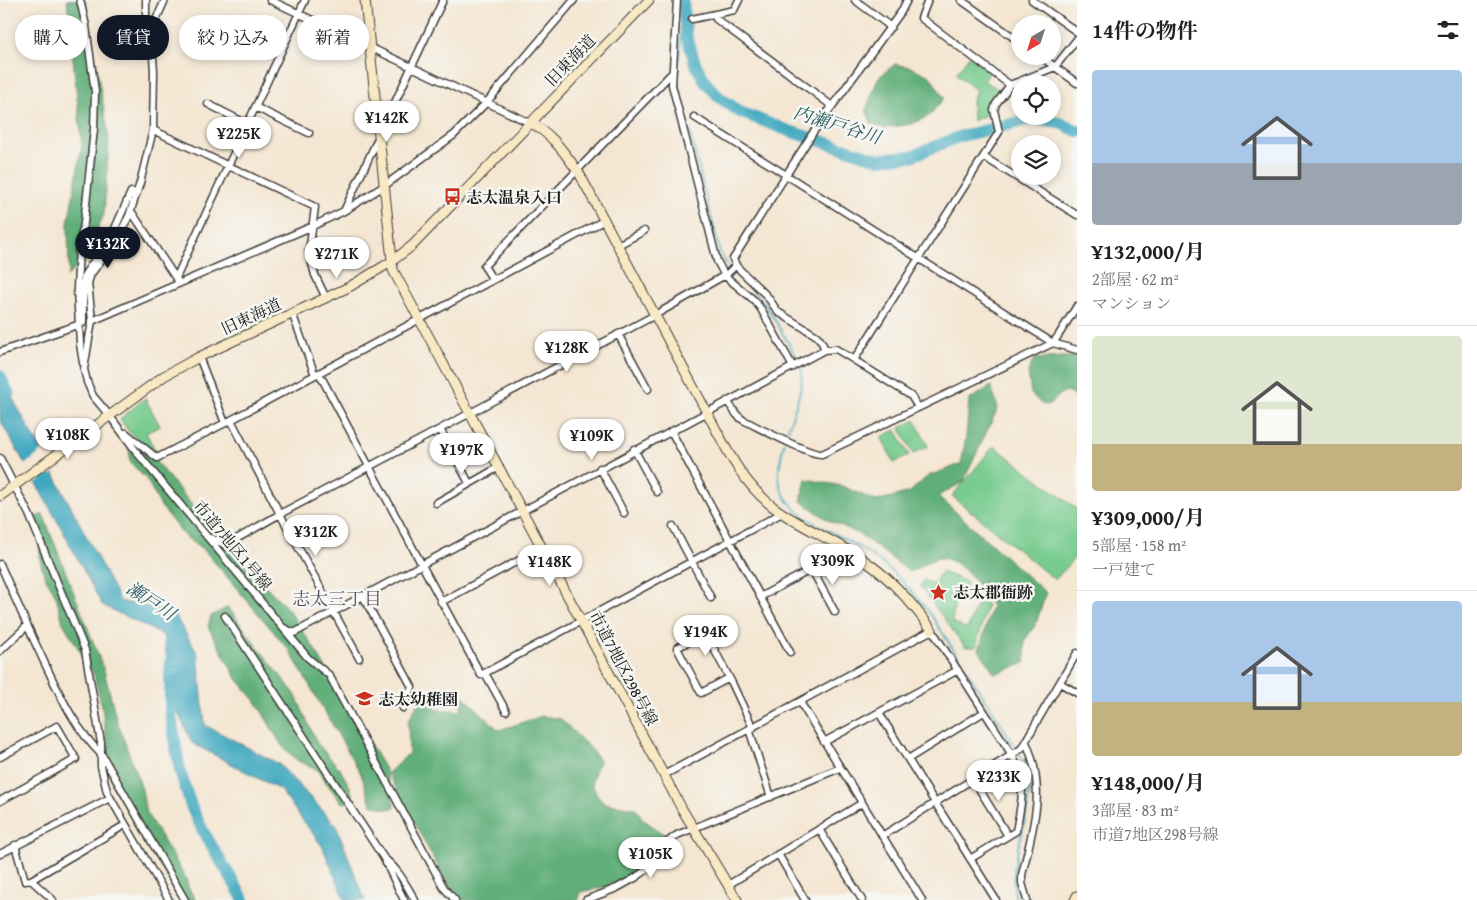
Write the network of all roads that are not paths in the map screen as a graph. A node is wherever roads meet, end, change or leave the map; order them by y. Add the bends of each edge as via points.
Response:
1 (80, 0) edge
2 (146, 0) edge
3 (165, 0) edge
4 (270, 0) edge
5 (304, 0) edge
6 (365, 0) edge
7 (443, 0) edge
8 (574, 0) edge
9 (649, 0) edge
10 (677, 0) edge
11 (739, 0) edge
12 (855, 0) edge
13 (907, 0) edge
14 (928, 0) edge
15 (961, 0) edge
16 (1032, 0) edge
17 (298, 14) junction
18 (146, 15) edge
19 (158, 15) edge
20 (714, 15) junction
21 (692, 19) dead end
22 (891, 27) junction
23 (1077, 32) edge
24 (1011, 36) edge
25 (1077, 39) edge
26 (370, 48) junction
27 (153, 60) edge
28 (1052, 65) edge
29 (412, 66) junction
30 (1055, 67) junction
31 (672, 73) junction
32 (1077, 83) edge
33 (1010, 85) junction
34 (486, 102) junction
35 (208, 104) dead end
36 (832, 106) junction
37 (255, 107) junction
38 (694, 117) dead end
39 (530, 123) junction
40 (247, 124) junction
41 (153, 130) junction
42 (309, 133) dead end
43 (378, 137) junction
44 (984, 156) junction
45 (228, 165) junction
46 (577, 171) junction
47 (786, 174) junction
48 (384, 186) junction
49 (137, 193) junction
50 (131, 211) junction
51 (344, 211) junction
52 (1077, 215) edge
53 (604, 220) junction
54 (313, 226) junction
55 (644, 231) dead end
56 (618, 245) junction
57 (919, 258) junction
58 (391, 262) junction
59 (736, 265) junction
60 (726, 275) junction
61 (178, 280) junction
62 (493, 280) junction
63 (326, 298) junction
64 (1077, 306) edge
65 (292, 313) junction
66 (655, 314) junction
67 (420, 320) junction
68 (92, 321) junction
69 (79, 324) junction
70 (618, 334) junction
71 (1052, 343) junction
72 (824, 349) junction
73 (1077, 350) edge
74 (0, 352) edge
75 (199, 357) junction
76 (854, 360) junction
77 (794, 366) junction
78 (84, 370) junction
79 (317, 374) junction
80 (648, 389) dead end
81 (727, 401) junction
82 (918, 407) junction
83 (707, 412) junction
84 (470, 413) junction
85 (106, 417) junction
86 (228, 422) junction
87 (120, 428) junction
88 (440, 429) junction
89 (671, 430) junction
90 (634, 450) junction
91 (0, 458) edge
92 (370, 467) junction
93 (499, 467) junction
94 (600, 468) junction
95 (16, 483) junction
96 (469, 483) junction
97 (657, 492) dead end
98 (0, 496) edge
99 (436, 503) dead end
100 (523, 510) junction
101 (624, 513) dead end
102 (782, 513) junction
103 (280, 514) junction
104 (673, 526) dead end
105 (208, 536) junction
106 (730, 542) junction
107 (542, 548) junction
108 (847, 550) junction
109 (692, 562) junction
110 (0, 564) edge
111 (422, 564) junction
112 (812, 570) junction
113 (363, 596) junction
114 (760, 597) junction
115 (711, 598) dead end
116 (441, 602) junction
117 (334, 611) junction
118 (835, 612) dead end
119 (225, 616) dead end
120 (581, 622) junction
121 (27, 626) junction
122 (281, 626) junction
123 (932, 630) junction
124 (0, 651) edge
125 (790, 652) dead end
126 (1077, 653) edge
127 (359, 658) dead end
128 (958, 670) junction
129 (485, 673) junction
130 (730, 678) junction
131 (1060, 683) junction
132 (1077, 692) edge
133 (800, 702) junction
134 (403, 708) dead end
135 (506, 711) dead end
136 (984, 712) junction
137 (879, 713) junction
138 (751, 728) junction
139 (824, 742) junction
140 (1026, 742) junction
141 (102, 755) junction
142 (1012, 755) junction
143 (0, 757) edge
144 (908, 759) junction
145 (840, 768) junction
146 (664, 775) junction
147 (973, 779) junction
148 (771, 797) junction
149 (110, 798) junction
150 (0, 801) edge
151 (862, 803) junction
152 (935, 803) junction
153 (125, 825) junction
154 (694, 829) junction
155 (819, 829) junction
156 (882, 836) junction
157 (1008, 836) junction
158 (14, 845) junction
159 (0, 854) edge
160 (778, 854) junction
161 (383, 857) junction
162 (970, 859) junction
163 (31, 880) junction
164 (728, 885) junction
165 (1077, 896) edge
166 (54, 900) edge
167 (169, 900) edge
168 (185, 900) edge
169 (404, 900) edge
170 (415, 900) edge
171 (455, 900) edge
172 (586, 900) edge
173 (737, 900) edge
174 (805, 900) edge
175 (862, 900) edge
176 (922, 900) edge
177 (996, 900) edge
178 (1026, 900) edge
179 (1075, 900) edge

1 - 69 street via 95,92 94,129 79,248
2 - 18 street
3 - 19 street
4 - 17 street
5 - 17 street
6 - 26 street, 市道7地区298号線
7 - 29 street
8 - 34 street
9 - 39 street, 旧東海道
10 - 31 street
11 - 20 street via 734,10
12 - 22 street
13 - 22 street
14 - 33 street via 921,18
15 - 24 street
16 - 23 street
17 - 26 street
17 - 37 street
20 - 21 street
20 - 36 street
22 - 36 street
25 - 30 street
26 - 29 street
26 - 43 street, 市道7地区298号線
27 - 41 street
28 - 30 street
29 - 34 street
29 - 43 street
30 - 32 street
30 - 33 street
31 - 46 street
31 - 60 street via 672,86 717,261
33 - 44 street via 994,110 1000,132
34 - 39 street
34 - 48 street via 454,135
35 - 40 street
36 - 47 street
37 - 40 street
37 - 42 street
38 - 47 street
39 - 46 street via 539,127
39 - 58 street, 旧東海道 via 428,231
40 - 45 street
41 - 45 street
41 - 49 street
43 - 48 street, 市道7地区298号線
43 - 51 street
44 - 52 street
44 - 57 street
45 - 54 street via 315,207
45 - 61 street
46 - 53 street
46 - 62 street via 484,266
47 - 57 street
47 - 59 street via 735,254
48 - 51 street
48 - 58 street, 市道7地区298号線
49 - 50 street
49 - 69 street via 131,192 113,233 85,274 83,323
50 - 61 street
50 - 68 street via 117,239 91,274 88,284
51 - 54 street
53 - 56 street
53 - 62 street
54 - 61 street
54 - 63 street via 309,252 315,276
55 - 56 street
56 - 66 street
57 - 71 street
57 - 76 street
58 - 63 street, 旧東海道
58 - 67 street, 市道7地区298号線
59 - 60 street
59 - 72 street via 778,312 817,336
60 - 66 street
60 - 77 street via 761,309
61 - 68 street
62 - 67 street
63 - 65 street, 旧東海道
64 - 71 street
65 - 75 street, 旧東海道
65 - 79 street
66 - 70 street
66 - 83 street
67 - 79 street
67 - 84 street, 市道7地区298号線
68 - 78 street
69 - 74 street
69 - 78 street, 市道7地区1号線
70 - 80 street
70 - 84 street
71 - 73 street
71 - 82 street
72 - 76 street via 836,350
72 - 77 street
75 - 85 street, 旧東海道 via 164,376
75 - 86 street
76 - 82 street via 911,396
77 - 81 street
78 - 85 street, 市道7地区1号線 via 93,396
79 - 86 street
79 - 92 street
81 - 82 street via 736,416 818,454
81 - 83 street
83 - 89 street
83 - 102 street via 744,477 756,492
84 - 88 street
84 - 93 street, 市道7地区298号線
85 - 87 street, 市道7地区1号線
85 - 95 street, 旧東海道
86 - 87 street via 157,458
86 - 103 street
87 - 105 street, 市道7地区1号線
88 - 92 street
88 - 96 street
89 - 90 street
89 - 106 street
90 - 94 street
90 - 97 street
91 - 95 street
92 - 103 street
92 - 111 street
93 - 96 street
93 - 100 street, 市道7地区298号線
94 - 100 street
94 - 101 street
95 - 98 street, 旧東海道
95 - 141 street via 85,650
96 - 99 street
100 - 107 street, 市道7地区298号線
100 - 111 street
102 - 106 street
102 - 108 street
103 - 105 street via 226,545
103 - 117 street
104 - 109 street
105 - 122 street, 市道7地区1号線
106 - 109 street
106 - 114 street
107 - 116 street
107 - 120 street, 市道7地区298号線
108 - 112 street
108 - 123 street via 871,565 902,592
109 - 115 street
109 - 120 street
110 - 121 street
111 - 113 street
111 - 116 street
112 - 114 street
112 - 118 street
113 - 117 street
113 - 134 street via 412,687
114 - 125 street
116 - 129 street via 481,675
117 - 122 street via 294,633
117 - 127 street
119 - 161 street
120 - 129 street
120 - 146 street, 市道7地区298号線
121 - 124 street
121 - 141 street via 65,706
122 - 171 street, 市道7地区1号線 via 308,658 329,675 444,888
123 - 128 street
123 - 133 street
126 - 131 street
128 - 136 street
128 - 137 street
129 - 135 street
130 - 130 street via 702,693 678,648 705,632
130 - 138 street
131 - 132 street
131 - 140 street
133 - 138 street
133 - 139 street
136 - 142 street
136 - 144 street
137 - 139 street
137 - 144 street
138 - 146 street
138 - 148 street
139 - 145 street
140 - 142 street
140 - 178 street via 1038,784 1036,813 1022,876
141 - 149 street via 101,766
141 - 168 street
142 - 147 street
142 - 157 street via 1021,775 1023,801 1016,831
143 - 150 street via 57,726 76,759
144 - 152 street
145 - 148 street
145 - 151 street
146 - 154 street, 市道7地区298号線
147 - 152 street
147 - 157 street
148 - 154 street
149 - 153 street
149 - 158 street
151 - 155 street
151 - 156 street
152 - 156 street
152 - 162 street
153 - 163 street
153 - 167 street
154 - 164 street, 市道7地区298号線
154 - 172 street via 677,834 662,846 645,871 635,878
155 - 160 street
155 - 175 street
156 - 176 street
157 - 162 street
158 - 159 street
158 - 163 street via 25,881
160 - 164 street
160 - 174 street
161 - 169 street
161 - 170 street via 400,874
162 - 177 street
163 - 166 street
164 - 173 street, 市道7地区298号線
165 - 179 street

